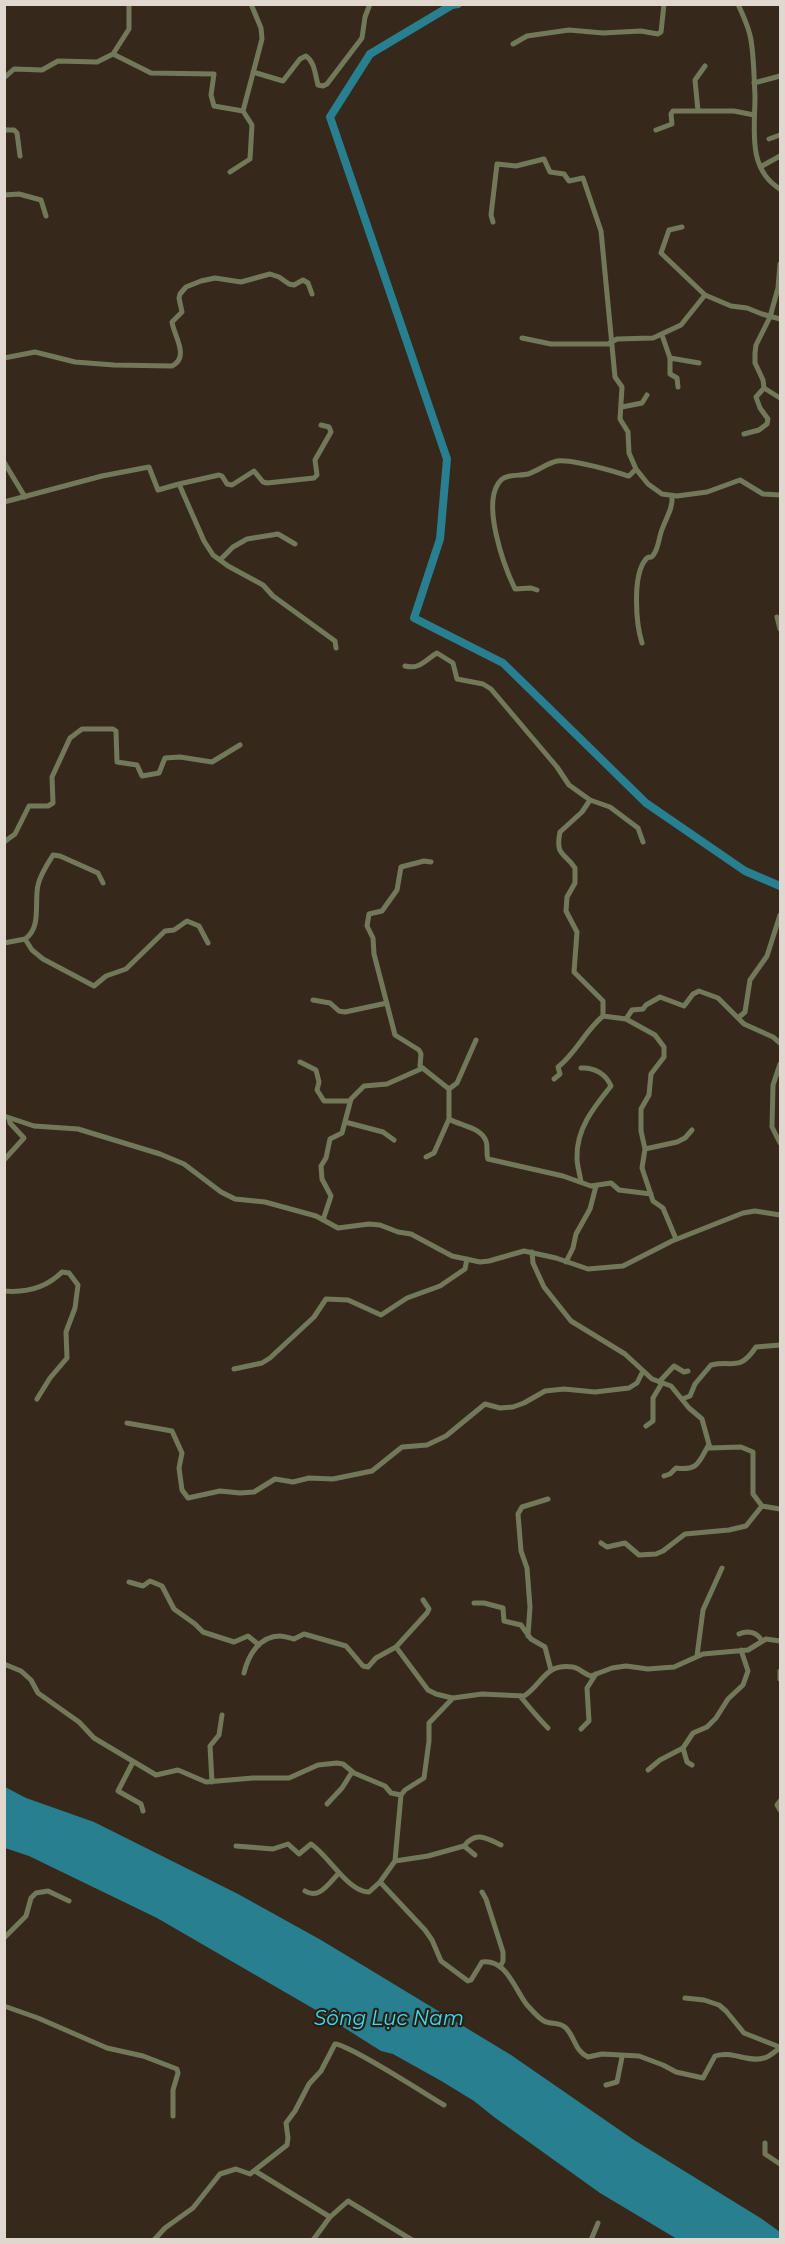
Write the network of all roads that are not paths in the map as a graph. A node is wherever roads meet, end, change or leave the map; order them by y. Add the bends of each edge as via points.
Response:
1 (129, 4) edge
2 (251, 4) edge
3 (370, 4) edge
4 (664, 4) edge
5 (738, 4) edge
6 (513, 44) dead end
7 (113, 54) junction
8 (705, 66) dead end
9 (253, 72) junction
10 (780, 76) edge
11 (4, 78) edge
12 (754, 82) junction
13 (243, 111) junction
14 (698, 111) junction
15 (754, 115) junction
16 (4, 130) edge
17 (656, 130) dead end
18 (780, 135) edge
19 (769, 139) dead end
20 (20, 156) dead end
21 (780, 156) edge
22 (762, 166) junction
23 (230, 172) dead end
24 (780, 189) edge
25 (4, 195) edge
26 (46, 216) dead end
27 (493, 222) dead end
28 (682, 227) dead end
29 (780, 264) edge
30 (312, 294) dead end
31 (705, 295) junction
32 (770, 317) junction
33 (780, 319) edge
34 (662, 335) junction
35 (522, 338) dead end
36 (613, 342) junction
37 (4, 358) edge
38 (670, 358) junction
39 (699, 363) dead end
40 (678, 387) dead end
41 (764, 388) junction
42 (647, 395) dead end
43 (780, 398) edge
44 (622, 407) junction
45 (321, 424) dead end
46 (744, 434) dead end
47 (4, 462) edge
48 (636, 469) junction
49 (179, 484) junction
50 (780, 495) edge
51 (672, 496) junction
52 (25, 497) junction
53 (4, 502) edge
54 (295, 544) dead end
55 (220, 560) junction
56 (537, 590) dead end
57 (777, 617) dead end
58 (780, 629) edge
59 (642, 643) dead end
60 (336, 648) dead end
61 (405, 666) dead end
62 (240, 745) dead end
63 (590, 800) junction
64 (4, 842) edge
65 (643, 842) dead end
66 (431, 862) dead end
67 (103, 884) dead end
68 (780, 915) edge
69 (25, 939) junction
70 (4, 942) edge
71 (208, 943) dead end
72 (313, 1000) dead end
73 (387, 1003) junction
74 (603, 1016) junction
75 (738, 1018) junction
76 (626, 1019) junction
77 (476, 1040) dead end
78 (780, 1043) edge
79 (300, 1062) dead end
80 (780, 1064) edge
81 (423, 1068) junction
82 (581, 1068) dead end
83 (554, 1078) dead end
84 (449, 1089) junction
85 (350, 1101) junction
86 (7, 1117) edge
87 (449, 1119) junction
88 (345, 1122) junction
89 (692, 1130) dead end
90 (394, 1140) dead end
91 (780, 1143) edge
92 (645, 1149) junction
93 (426, 1157) dead end
94 (4, 1160) edge
95 (581, 1182) junction
96 (596, 1186) junction
97 (651, 1194) junction
98 (780, 1215) edge
99 (323, 1220) junction
100 (676, 1239) junction
101 (532, 1252) junction
102 (467, 1259) junction
103 (566, 1262) junction
104 (4, 1291) edge
105 (780, 1345) edge
106 (234, 1369) dead end
107 (643, 1371) junction
108 (688, 1371) dead end
109 (660, 1382) junction
110 (37, 1399) dead end
111 (682, 1399) junction
112 (127, 1423) dead end
113 (646, 1426) dead end
114 (708, 1446) junction
115 (664, 1476) dead end
116 (548, 1499) dead end
117 (762, 1506) junction
118 (780, 1509) edge
119 (601, 1543) dead end
120 (722, 1568) dead end
121 (129, 1582) dead end
122 (423, 1600) dead end
123 (474, 1603) dead end
124 (739, 1634) dead end
125 (528, 1636) junction
126 (762, 1641) junction
127 (780, 1641) edge
128 (259, 1645) junction
129 (396, 1647) junction
130 (741, 1650) junction
131 (698, 1656) junction
132 (4, 1664) edge
133 (551, 1670) junction
134 (780, 1671) edge
135 (244, 1672) dead end
136 (596, 1674) junction
137 (780, 1680) edge
138 (520, 1696) junction
139 (453, 1698) junction
140 (222, 1715) dead end
141 (548, 1728) dead end
142 (581, 1729) dead end
143 (683, 1749) junction
144 (133, 1762) junction
145 (692, 1765) dead end
146 (648, 1770) dead end
147 (352, 1772) junction
148 (212, 1782) junction
149 (401, 1795) junction
150 (780, 1801) edge
151 (327, 1804) dead end
152 (780, 1810) edge
153 (143, 1811) dead end
154 (501, 1845) dead end
155 (236, 1846) dead end
156 (464, 1846) junction
157 (475, 1855) dead end
158 (395, 1861) junction
159 (339, 1873) junction
160 (380, 1882) junction
161 (305, 1891) dead end
162 (482, 1893) dead end
163 (69, 1901) dead end
164 (4, 1938) edge
165 (500, 1967) junction
166 (686, 1998) dead end
167 (4, 2006) edge
168 (780, 2048) edge
169 (622, 2057) junction
170 (606, 2085) dead end
171 (444, 2105) dead end
172 (173, 2116) dead end
173 (765, 2143) dead end
174 (780, 2164) edge
175 (255, 2171) junction
176 (330, 2217) junction
177 (598, 2223) dead end
178 (154, 2240) edge
179 (313, 2240) edge
180 (412, 2240) edge
181 (591, 2240) edge

1 - 7 street via 129,29
2 - 9 street via 262,33
3 - 9 street via 362,38 327,84 318,85 315,69 306,56 283,81
4 - 6 street via 658,34 569,30 527,36
5 - 12 street via 750,36
7 - 11 street via 97,62 57,62 42,70 14,69
7 - 13 street via 152,73 214,74 214,106
8 - 14 street via 694,80
9 - 13 street
10 - 12 street
12 - 15 street
13 - 23 street via 252,125 250,159
14 - 15 street
14 - 17 street via 673,111 672,124
15 - 22 street via 754,140
16 - 20 street via 17,133
18 - 19 street
21 - 22 street
22 - 24 street via 769,181
25 - 26 street via 41,200
27 - 36 street via 497,164 516,166 543,159 550,172 564,174 569,182 583,178 600,225
28 - 31 street via 669,230 661,253
29 - 32 street
30 - 37 street via 303,280 294,285 270,274 241,282 215,278 192,284 180,294 182,314 172,322 181,354 172,366 75,362 35,352
31 - 32 street
31 - 34 street via 681,325
32 - 33 street
32 - 41 street via 755,353
34 - 36 street
34 - 38 street
35 - 36 street via 545,344
36 - 44 street
38 - 39 street
38 - 40 street via 670,374 677,378
41 - 43 street
41 - 46 street via 756,397 767,424
42 - 44 street via 642,403
44 - 48 street via 620,419 628,432
45 - 49 street via 331,432 315,460 314,478 267,483 254,471 232,485 219,475
47 - 52 street
48 - 51 street via 658,492
48 - 56 street via 629,476 562,461 529,474 502,478 496,488 492,513 500,546 515,589
49 - 52 street via 158,490 146,467
49 - 55 street via 204,541
50 - 51 street via 763,494 740,480 707,492
51 - 59 street via 655,551 646,560 638,584
52 - 53 street
54 - 55 street via 278,534 247,539
55 - 60 street via 263,585 335,641
57 - 58 street
61 - 63 street via 420,665 437,653 453,663 458,679 489,687 562,778
62 - 64 street via 212,762 165,758 159,773 142,776 137,765 118,764 117,734 113,729 80,730 70,738 54,769 53,803 29,806 15,834
63 - 65 street via 610,807 638,828
63 - 74 street via 560,832 560,851 575,868 566,911 577,932 574,972 603,1001
66 - 73 street via 401,867 392,898 382,911 368,915 367,926
67 - 69 street via 98,873 53,855 40,876 36,913 31,933
68 - 75 street via 769,952 750,980 745,1011
69 - 70 street
69 - 71 street via 43,959 94,986 106,976 125,970 166,930 174,930 187,921 199,926
72 - 73 street via 333,1004 345,1012
73 - 81 street via 394,1035 420,1051
74 - 76 street
74 - 83 street via 558,1067 560,1074
75 - 76 street via 718,998 699,991 684,1006 660,998 643,1009 632,1010
75 - 78 street
76 - 92 street via 655,1035 665,1051 651,1074 650,1093 641,1109
77 - 84 street via 457,1083
79 - 85 street via 316,1070 318,1090 324,1101
80 - 91 street via 773,1084 772,1127
81 - 84 street
81 - 85 street via 387,1084 366,1085
82 - 95 street via 597,1070 611,1086 580,1132 577,1156
84 - 87 street
85 - 88 street
86 - 94 street via 24,1138
86 - 99 street via 34,1126 78,1129 135,1146 184,1164 235,1199 265,1202
87 - 93 street via 434,1154
87 - 95 street via 481,1134 489,1159
88 - 90 street via 383,1132
88 - 99 street via 341,1134 330,1139 321,1166 322,1179 331,1196
89 - 92 street via 677,1142
92 - 97 street via 642,1168
95 - 96 street
96 - 97 street via 611,1183 619,1190
96 - 103 street
97 - 100 street via 653,1201 663,1208
98 - 100 street via 755,1210
99 - 102 street via 338,1228 380,1225
100 - 103 street via 623,1266 591,1270
101 - 102 street via 485,1262
101 - 103 street
101 - 107 street via 544,1287 571,1321 624,1354
102 - 106 street via 465,1269 440,1286 407,1298 383,1314 348,1300 326,1299 315,1317 266,1361
104 - 110 street via 36,1289 64,1272 78,1285 66,1332 67,1358
105 - 111 street via 756,1347 740,1363 711,1365 690,1396
107 - 109 street
107 - 112 street via 631,1387 595,1392 557,1389 539,1392 513,1407 485,1404 446,1436 428,1446 402,1447 372,1472 294,1482 275,1479 246,1494 219,1492 188,1498 182,1490 179,1468 182,1453 172,1431
108 - 109 street via 674,1366
109 - 111 street via 671,1386
109 - 113 street via 653,1398 653,1421
111 - 114 street via 702,1419
114 - 115 street via 699,1463 687,1469 676,1468
114 - 117 street via 741,1447 753,1452 753,1494
116 - 125 street via 522,1507 518,1514 528,1578
117 - 118 street
117 - 119 street via 746,1526 689,1533 650,1556 639,1555 625,1543 608,1547
120 - 131 street via 703,1610
121 - 128 street via 143,1586 150,1581 159,1583 174,1609 205,1634 234,1642 248,1636
122 - 129 street via 429,1611
123 - 125 street via 503,1608 504,1621 521,1625
124 - 126 street via 750,1632
125 - 133 street via 545,1647
126 - 127 street
126 - 130 street via 751,1649
128 - 129 street via 276,1636 294,1639 306,1634 346,1646 365,1667
128 - 135 street via 250,1654
129 - 139 street via 428,1690
130 - 131 street
130 - 143 street via 748,1671 743,1685 707,1727 693,1733
131 - 136 street via 674,1667 626,1666
132 - 144 street via 21,1671 46,1699 94,1738
133 - 136 street via 574,1667 588,1676
133 - 138 street via 530,1692
134 - 137 street
136 - 142 street via 587,1688 589,1721
138 - 139 street via 482,1694
138 - 141 street
139 - 149 street via 429,1723 424,1778
140 - 148 street via 219,1735 210,1746
143 - 145 street
143 - 146 street
144 - 148 street via 156,1775 178,1770
144 - 153 street via 118,1791 141,1804
147 - 148 street via 343,1764 332,1763 289,1778
147 - 149 street
147 - 151 street
149 - 158 street
150 - 152 street
154 - 156 street via 480,1835
155 - 159 street via 276,1849 288,1844 299,1854 311,1844
156 - 157 street
156 - 158 street
158 - 160 street
159 - 160 street via 363,1892 369,1892
159 - 161 street via 316,1894
160 - 165 street via 432,1940 441,1961 466,1980 471,1980 484,1961
162 - 165 street via 503,1952
163 - 164 street via 48,1892 36,1893 26,1916
165 - 169 street via 537,2016 546,2023 565,2027 579,2052 588,2057
166 - 168 street via 719,2005 744,2033
167 - 172 street via 107,2048 177,2069
168 - 169 street via 755,2060 715,2056 702,2078 639,2056
169 - 170 street via 617,2082
171 - 175 street via 363,2056 335,2044 286,2123 286,2145
173 - 174 street via 765,2154
175 - 176 street
175 - 178 street via 248,2174 236,2169 220,2174 193,2208
176 - 179 street
176 - 180 street via 348,2201
177 - 181 street

